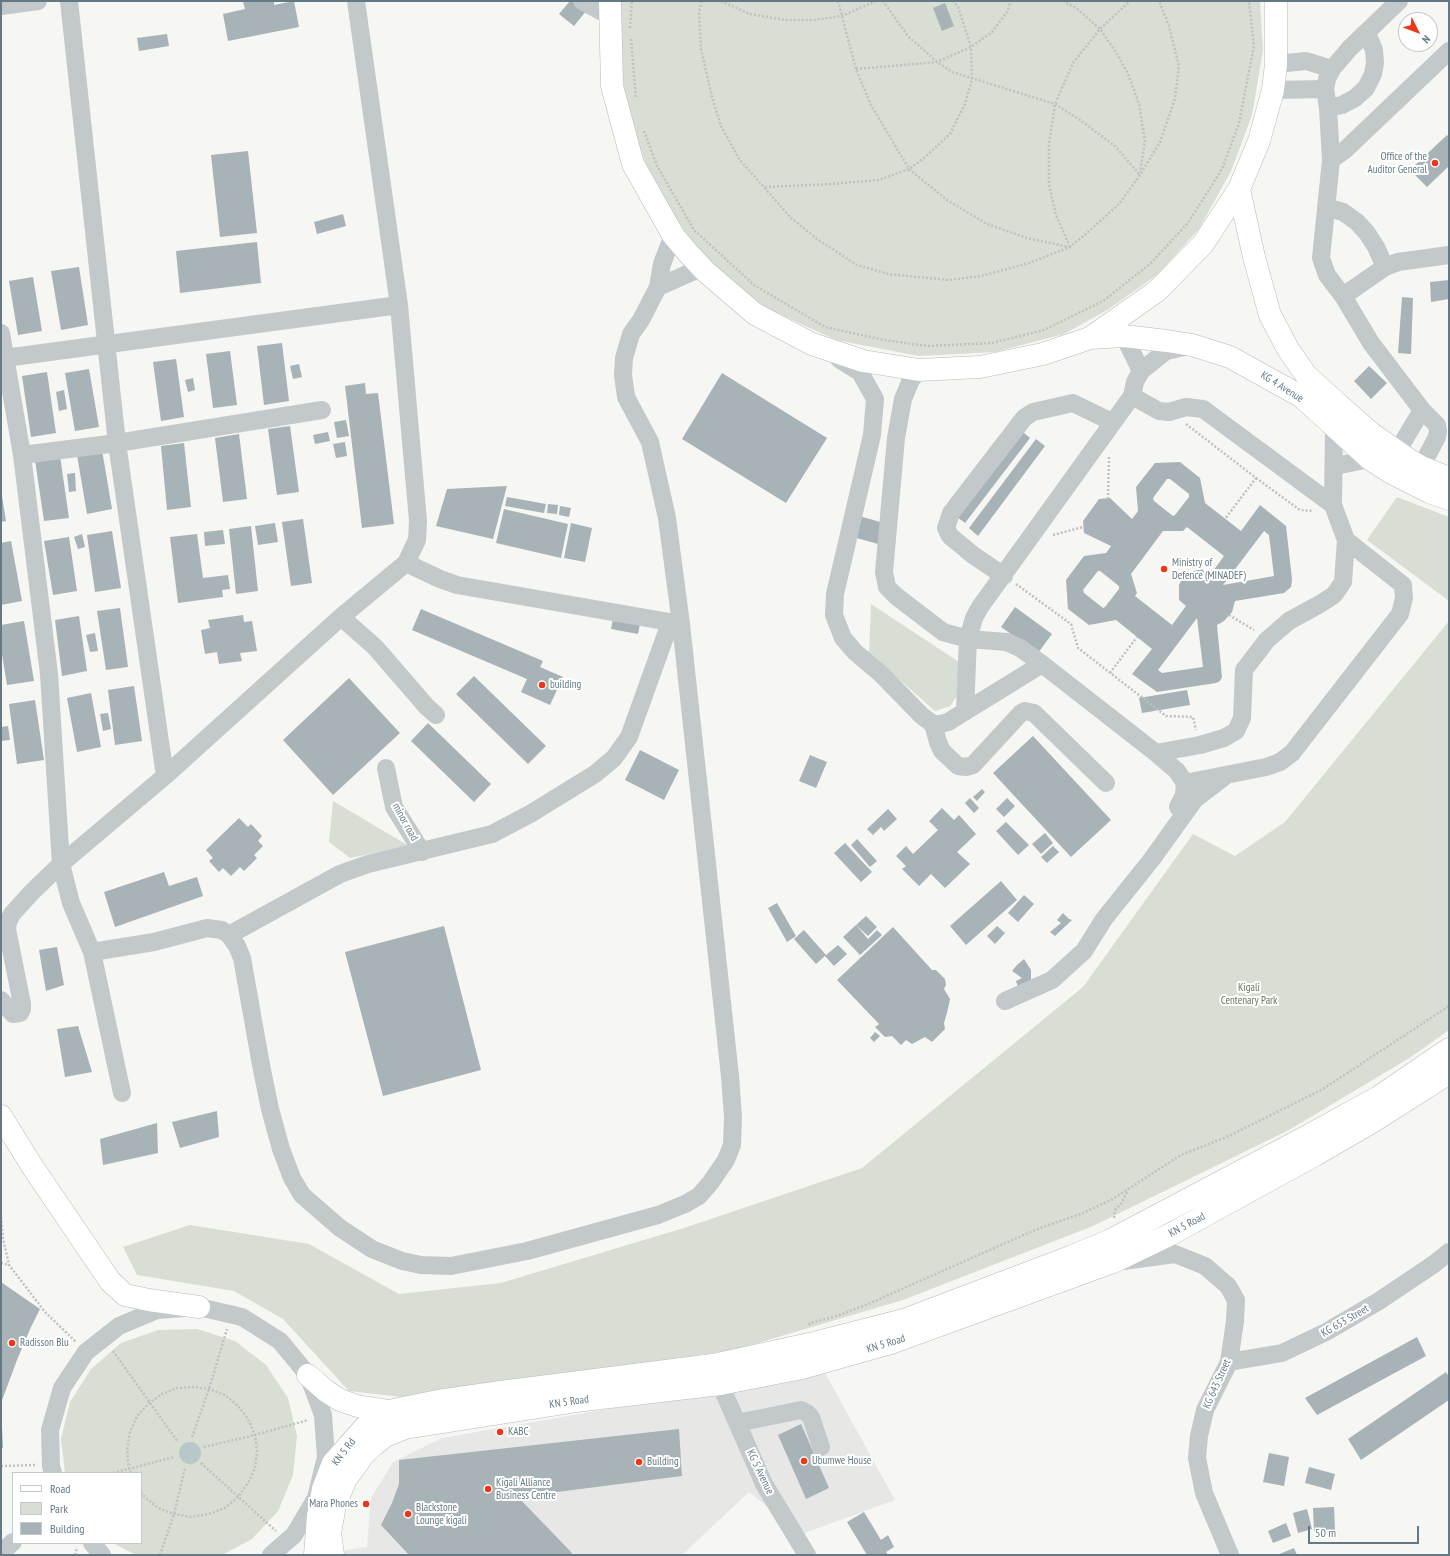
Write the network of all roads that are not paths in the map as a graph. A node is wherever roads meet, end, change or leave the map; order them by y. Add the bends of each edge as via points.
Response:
1 (38, 1) edge
2 (69, 1) edge
3 (356, 1) edge
4 (582, 1) edge
5 (1276, 1) edge
6 (1399, 1) edge
7 (1, 6) edge
8 (610, 8) edge
9 (1367, 33) junction
10 (1449, 50) edge
11 (1276, 64) junction
12 (1332, 69) junction
13 (1325, 89) junction
14 (1272, 90) junction
15 (1328, 108) junction
16 (1331, 160) junction
17 (1239, 189) junction
18 (1326, 207) junction
19 (673, 235) junction
20 (1449, 255) edge
21 (1385, 267) junction
22 (706, 272) junction
23 (658, 286) junction
24 (1343, 296) junction
25 (399, 305) junction
26 (1, 333) edge
27 (1124, 336) junction
28 (1090, 338) junction
29 (105, 344) junction
30 (812, 344) junction
31 (1192, 345) junction
32 (4, 358) junction
33 (920, 370) junction
34 (1141, 371) junction
35 (1132, 396) junction
36 (322, 410) dead end
37 (1422, 410) junction
38 (1112, 422) junction
39 (1334, 428) junction
40 (117, 443) junction
41 (1397, 452) junction
42 (22, 455) junction
43 (1370, 459) junction
44 (1335, 466) junction
45 (1421, 467) junction
46 (1449, 478) edge
47 (1449, 499) edge
48 (1329, 501) junction
49 (1346, 540) junction
50 (406, 563) junction
51 (1004, 576) junction
52 (341, 617) junction
53 (676, 623) junction
54 (968, 639) junction
55 (1042, 664) junction
56 (965, 712) junction
57 (436, 715) dead end
58 (933, 724) junction
59 (1156, 753) junction
60 (386, 768) dead end
61 (1228, 774) junction
62 (165, 776) junction
63 (1106, 783) dead end
64 (1185, 783) junction
65 (1178, 807) dead end
66 (422, 852) junction
67 (61, 864) junction
68 (229, 935) junction
69 (92, 952) junction
70 (1, 1000) edge
71 (1005, 1001) dead end
72 (1449, 1049) edge
73 (1449, 1073) edge
74 (122, 1093) dead end
75 (1, 1116) edge
76 (1449, 1252) edge
77 (1113, 1262) junction
78 (199, 1307) junction
79 (1229, 1362) junction
80 (308, 1375) junction
81 (720, 1384) junction
82 (389, 1411) junction
83 (736, 1423) junction
84 (821, 1448) dead end
85 (51, 1471) edge
86 (12, 1543) edge
87 (93, 1544) edge
88 (1, 1553) edge
89 (102, 1555) edge
90 (271, 1555) edge
91 (315, 1555) edge
92 (333, 1555) edge
93 (808, 1555) edge
94 (1230, 1555) edge

1 - 7 street
2 - 29 street
3 - 25 street
4 - 8 street
5 - 11 main road
6 - 9 street
8 - 19 main road via 612,86 633,164
9 - 12 street
9 - 15 street via 1374,50 1375,63 1366,88 1342,105
10 - 16 street via 1345,150
11 - 12 street via 1306,61
11 - 14 main road
12 - 13 street
13 - 14 street
13 - 15 street
14 - 17 main road via 1260,141
15 - 16 street
16 - 18 street
17 - 28 main road via 1203,244 1157,290
17 - 41 main road, KG 4 Avenue via 1270,315 1288,349 1306,375 1372,434
18 - 21 street via 1343,212 1357,222 1376,247
18 - 24 street via 1321,258 1327,275
19 - 22 main road
19 - 23 street via 662,264
20 - 21 street via 1398,262
21 - 24 street
22 - 23 street via 701,268
22 - 30 main road via 756,314
23 - 53 street via 631,334 624,358 623,376 626,397 650,442 667,518
24 - 37 street via 1371,343
25 - 29 street
25 - 50 street via 418,521 417,540
26 - 32 street
27 - 28 main road, KG 4 Avenue
27 - 31 main road, KG 4 Avenue
27 - 34 street
28 - 33 main road via 1044,354 980,367
29 - 32 street
29 - 40 street
30 - 33 main road via 863,361
30 - 58 street via 860,372 874,399 872,435 835,594 834,615 843,638 855,652
31 - 34 street via 1166,351
31 - 39 main road, KG 4 Avenue via 1230,357 1270,378 1302,397
32 - 42 street
33 - 54 street via 911,380 903,399 896,438 884,572 888,586 896,596 943,632
34 - 35 street via 1134,382
35 - 38 street
35 - 48 street via 1159,410 1169,412 1186,407 1203,409
36 - 40 street
37 - 41 street
37 - 45 street via 1437,424 1438,431
38 - 51 street
38 - 51 street via 1073,403 1033,412 1024,418 951,513 946,528 950,536
39 - 43 main road, KG 4 Avenue
39 - 44 street
40 - 42 street
40 - 62 street
41 - 45 main road, KG 4 Avenue
42 - 67 street via 49,674
43 - 44 street
43 - 47 main road, KG 4 Avenue via 1390,472
44 - 48 street
45 - 46 main road, KG 4 Avenue
48 - 49 street
49 - 59 street via 1343,582 1334,595 1289,621 1267,640 1244,670 1242,718 1236,731 1224,738 1200,745
49 - 61 street via 1403,585 1404,598 1400,614 1292,753 1280,762
50 - 52 street
50 - 53 street via 440,580 457,585
51 - 54 street via 980,607
52 - 57 street via 376,647
52 - 62 street
53 - 66 street via 629,737 614,758 571,789 492,834
53 - 68 street via 729,1060 733,1116 732,1145 726,1160 699,1196 658,1215 527,1251 451,1266 421,1265 402,1261 372,1249 315,1208 302,1195 292,1178 270,1109 242,958
54 - 55 street via 1007,642
54 - 56 street
55 - 56 street
55 - 59 street
56 - 58 street via 948,722
58 - 63 street via 942,751 958,766 966,767 973,765 1022,713 1034,713
59 - 64 street via 1177,771
60 - 66 street, minor road via 394,807
61 - 64 street
61 - 71 street via 1195,799 1104,919 1084,951 1052,980
62 - 67 street
64 - 65 street via 1184,795
66 - 68 street via 368,864 340,874
67 - 69 street via 71,903
67 - 70 street via 10,918 7,929 22,1004 20,1013 13,1014
68 - 69 street via 222,930 207,928 154,942
69 - 74 street
72 - 82 main road, KN 5 Road via 1377,1098 1111,1240 904,1320 796,1348 713,1365 501,1392
73 - 77 main road, KN 5 Road via 1321,1151 1171,1234
75 - 78 main road via 110,1281 125,1295
76 - 79 street, KG 653 Street via 1379,1301 1326,1332 1282,1353
77 - 79 street, KG 643 Street via 1175,1254 1205,1266 1228,1286 1236,1300 1236,1321
77 - 81 main road, KN 5 Road via 891,1343 802,1368
78 - 80 street via 242,1317 280,1341
78 - 85 street via 157,1310 119,1326 86,1352 62,1388 50,1430
79 - 94 street, KG 643 Street via 1205,1410 1197,1458 1204,1493
80 - 82 main road via 340,1400 357,1406
80 - 90 street via 323,1415 326,1457 316,1498 294,1535
81 - 83 street, KG 5 Avenue
81 - 92 main road, KN 5 Road via 584,1400 404,1428 385,1436 364,1454 346,1478 335,1505 330,1533
82 - 91 main road, KN 5 Rd via 366,1426 333,1463 323,1489
83 - 84 street via 801,1410 811,1417
83 - 93 street, KG 5 Avenue via 764,1484
86 - 88 street
87 - 89 street

